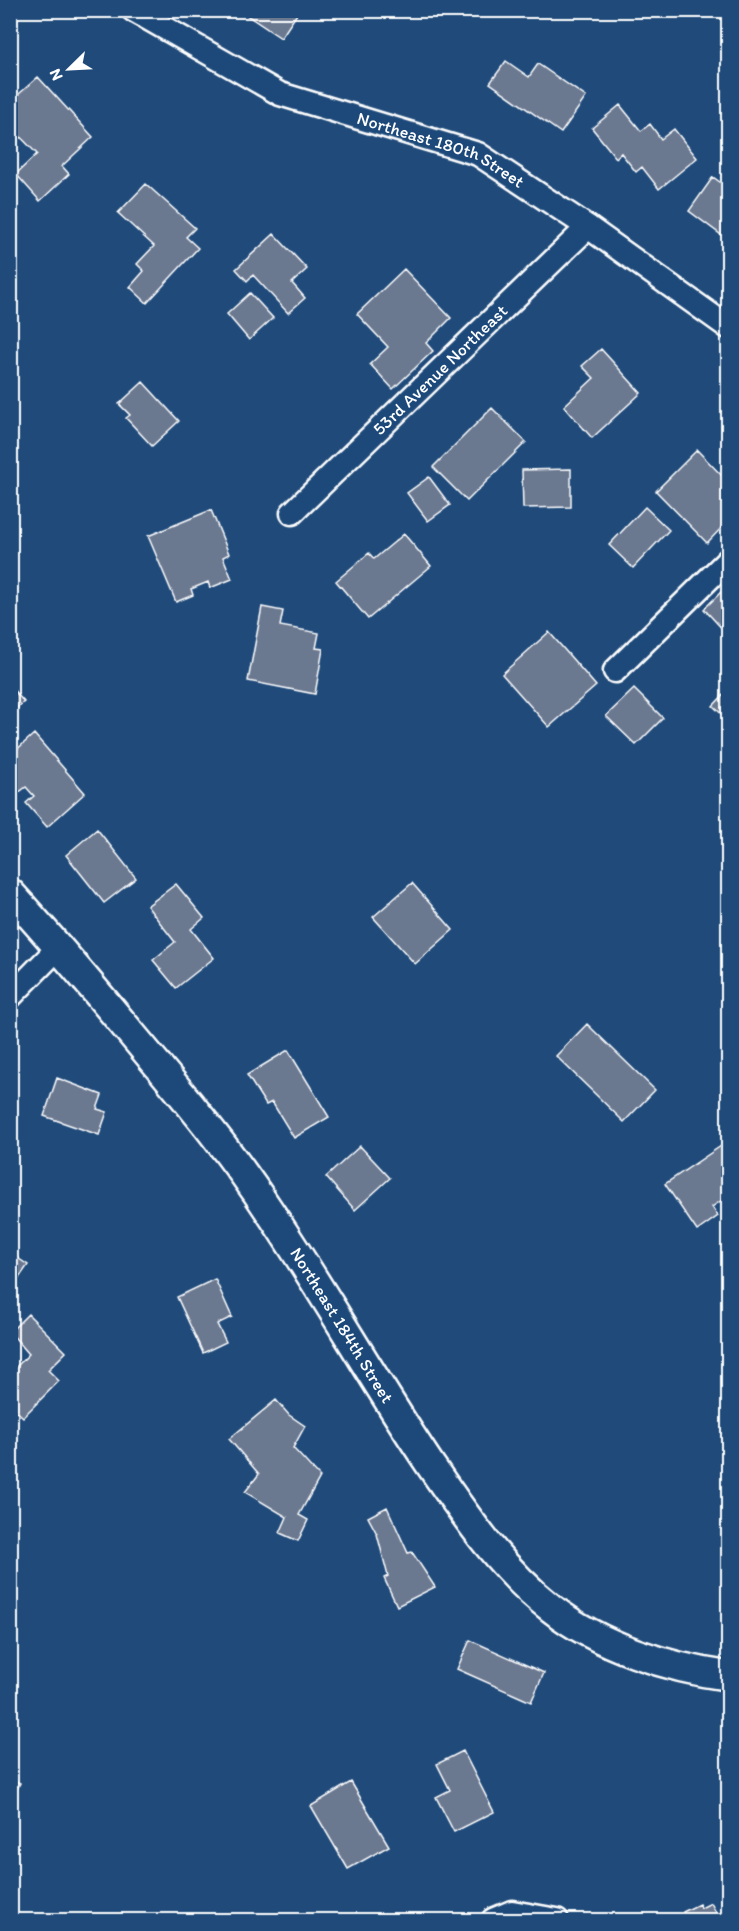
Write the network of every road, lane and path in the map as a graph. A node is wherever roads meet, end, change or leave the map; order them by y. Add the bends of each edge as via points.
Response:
1 (133, 10) edge
2 (588, 227) junction
3 (729, 327) edge
4 (292, 513) dead end
5 (729, 560) edge
6 (615, 671) dead end
7 (10, 893) edge
8 (59, 947) junction
9 (10, 997) edge
10 (729, 1676) edge
11 (493, 1920) edge
12 (557, 1920) edge

1 - 2 street, Northeast 180th Street via 280,94 478,154
2 - 3 street, Northeast 180th Street
2 - 4 street, 53rd Avenue Northeast
5 - 6 street
7 - 8 street, Northeast 184th Street
8 - 9 street
8 - 10 street, Northeast 184th Street via 224,1145 436,1474 466,1518 510,1570 552,1609 613,1644 657,1660
11 - 12 street via 512,1912

